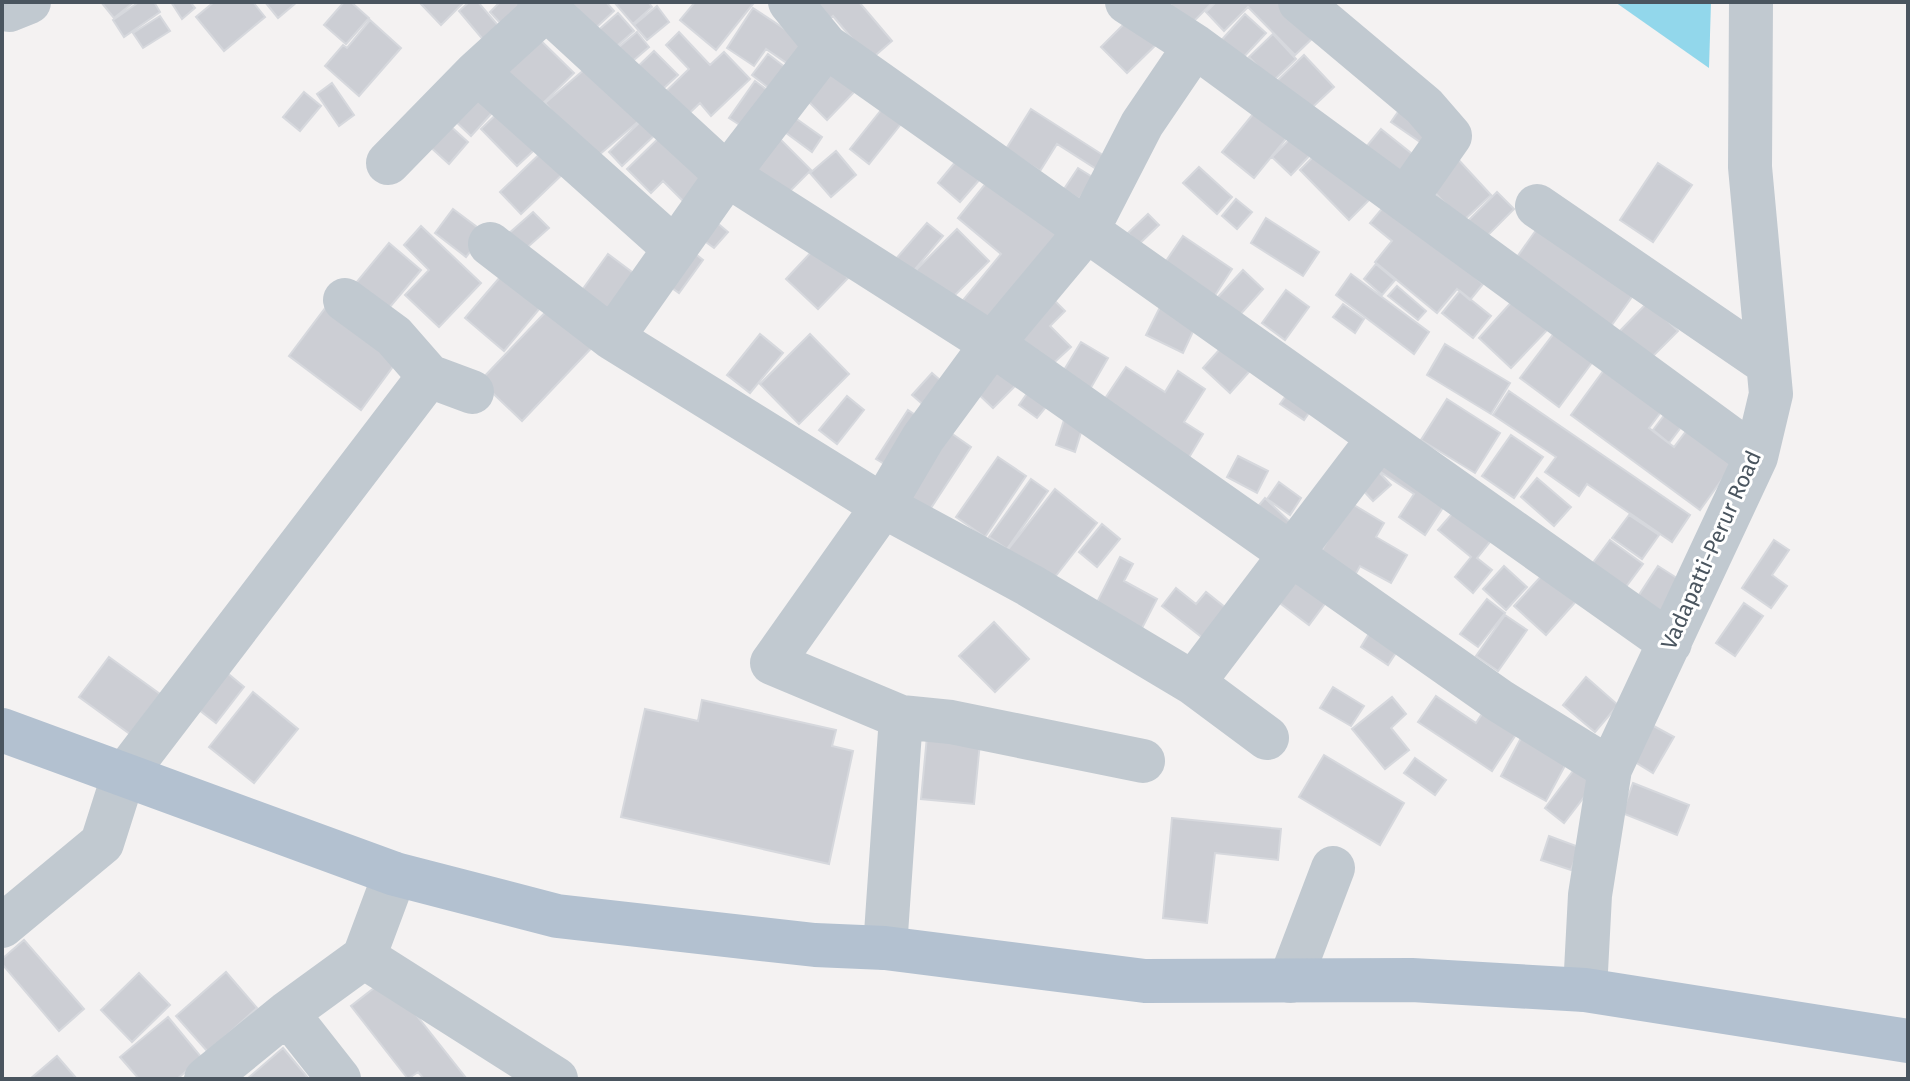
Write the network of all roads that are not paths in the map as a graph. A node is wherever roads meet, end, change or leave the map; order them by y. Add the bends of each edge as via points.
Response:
1 (29, 2) edge
2 (790, 2) edge
3 (1127, 2) edge
4 (1300, 2) edge
5 (1751, 2) edge
6 (2, 3) edge
7 (542, 6) edge
8 (826, 46) junction
9 (1195, 46) junction
10 (477, 72) junction
11 (388, 163) dead end
12 (727, 175) junction
13 (1405, 200) junction
14 (1537, 206) dead end
15 (1088, 229) junction
16 (490, 244) dead end
17 (675, 249) junction
18 (345, 300) dead end
19 (612, 338) junction
20 (992, 344) junction
21 (1768, 364) junction
22 (429, 376) junction
23 (472, 392) dead end
24 (1379, 438) junction
25 (1756, 457) junction
26 (883, 506) junction
27 (1288, 554) junction
28 (1670, 643) junction
29 (1193, 683) junction
30 (901, 717) junction
31 (2, 730) edge
32 (1267, 738) dead end
33 (1143, 761) dead end
34 (1610, 769) junction
35 (123, 777) junction
36 (1333, 868) dead end
37 (395, 874) junction
38 (2, 926) edge
39 (885, 948) junction
40 (364, 957) junction
41 (1290, 981) junction
42 (1585, 990) junction
43 (287, 1013) junction
44 (1908, 1041) edge
45 (206, 1079) edge
46 (339, 1079) edge
47 (556, 1079) edge

1 - 6 street via 9,10
2 - 8 street
3 - 9 street
4 - 13 street via 1424,106 1450,136
5 - 21 street, Vadapatti-Perur Road via 1750,167
7 - 10 street
7 - 12 street
8 - 12 street
8 - 15 street
9 - 13 street
9 - 15 street via 1142,124
10 - 11 street
10 - 17 street
12 - 17 street
12 - 20 street
13 - 25 street
14 - 21 street
15 - 20 street
15 - 24 street
16 - 19 street
17 - 19 street
18 - 22 street via 394,336
19 - 26 street
20 - 26 street via 923,438
20 - 27 street
21 - 25 street, Vadapatti-Perur Road via 1771,394
22 - 23 street
22 - 35 street
24 - 27 street
24 - 28 street
25 - 28 street, Vadapatti-Perur Road
26 - 29 street
26 - 30 street via 772,663
27 - 29 street
27 - 34 street via 1500,701
28 - 34 street, Vadapatti-Perur Road
29 - 32 street
30 - 33 street via 951,722
30 - 39 street
31 - 35 main road
34 - 42 street, Vadapatti-Perur Road via 1590,895
35 - 37 main road
35 - 38 street via 102,843
36 - 41 street
37 - 39 main road via 557,916
37 - 40 street
39 - 41 main road via 1145,981
40 - 43 street
40 - 47 street
41 - 42 main road via 1412,980
42 - 44 main road
43 - 45 street
43 - 46 street

